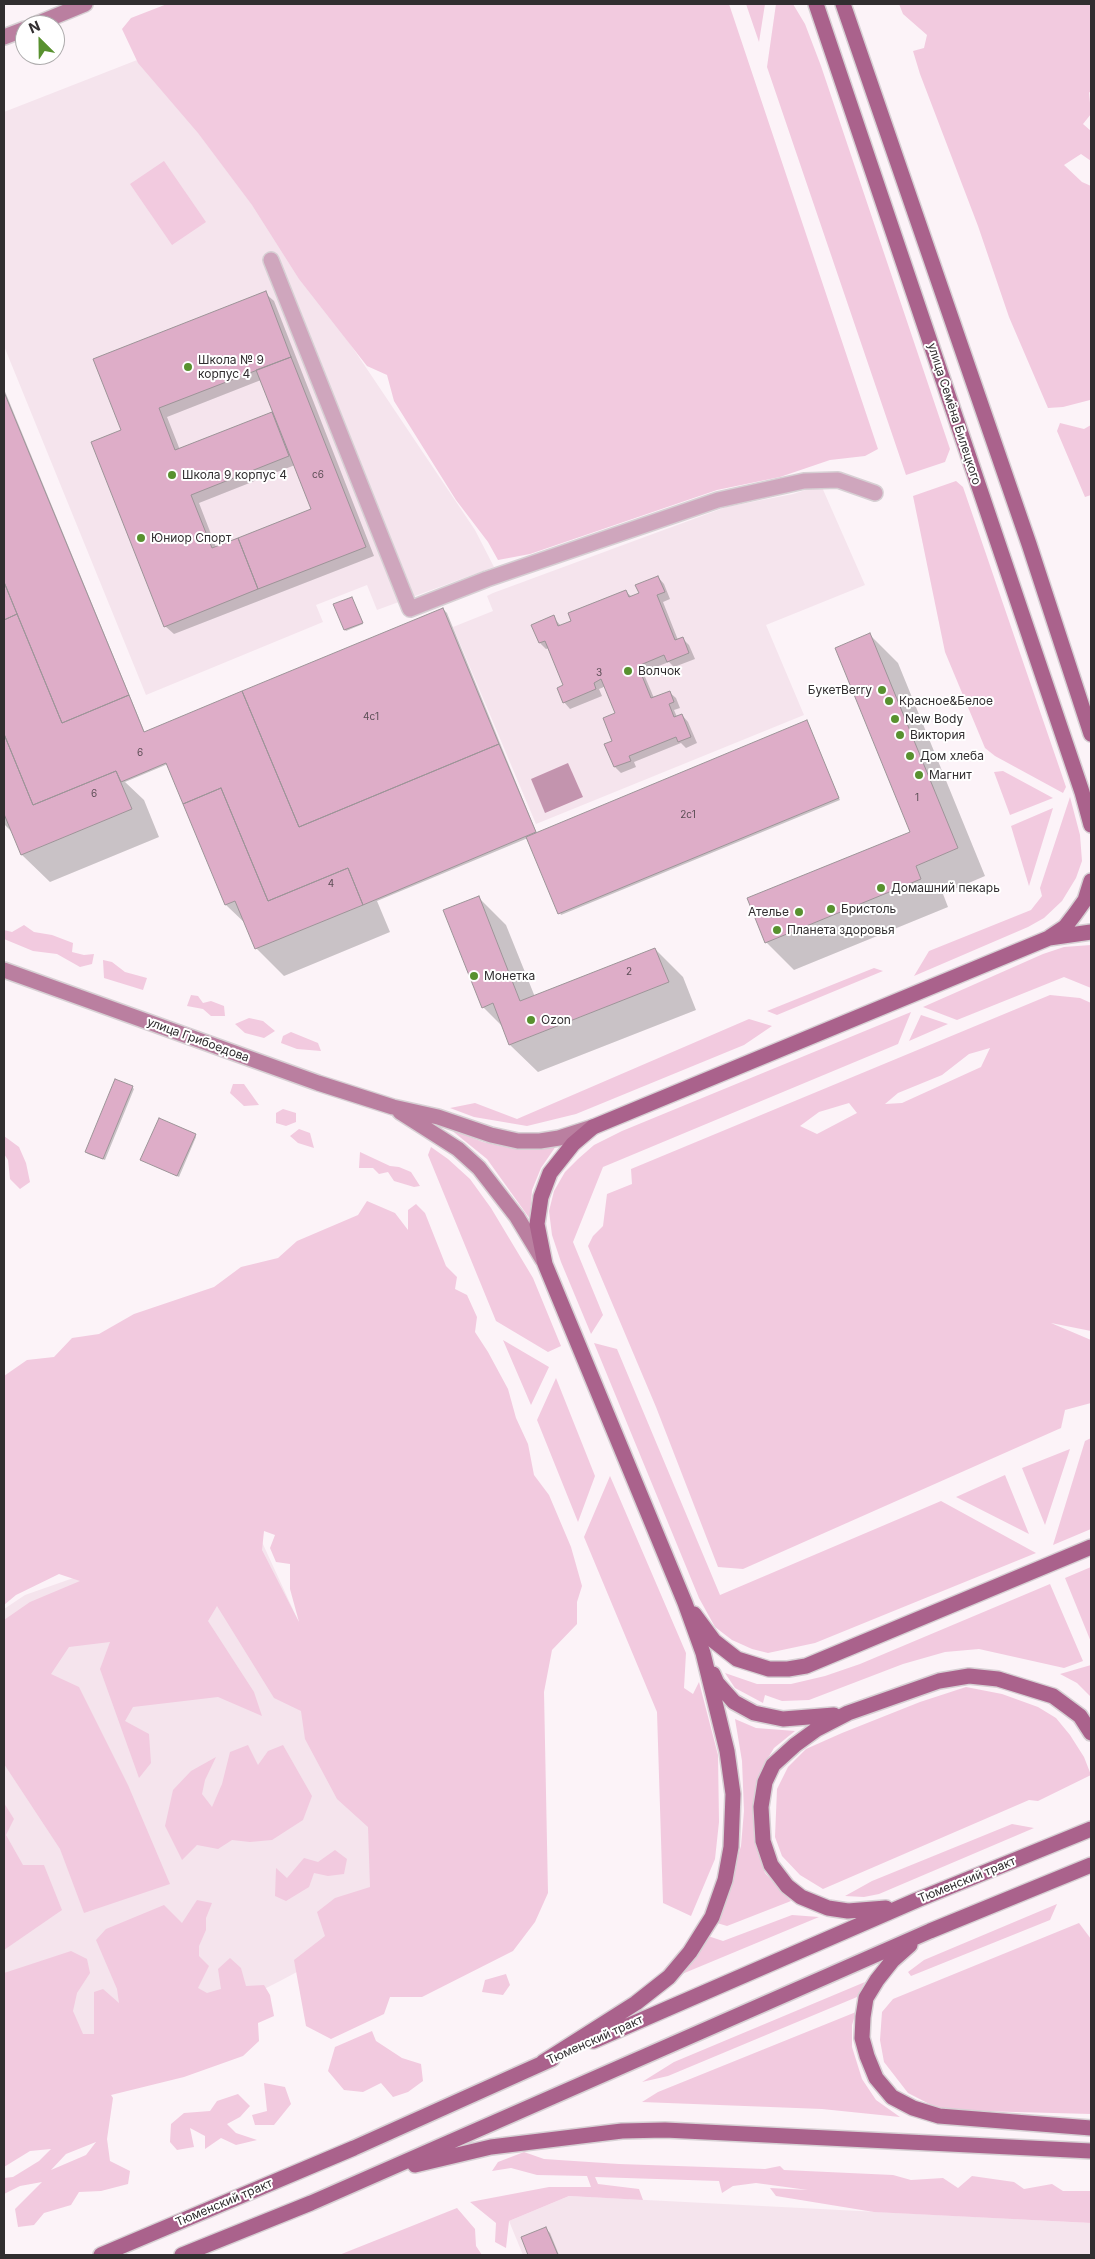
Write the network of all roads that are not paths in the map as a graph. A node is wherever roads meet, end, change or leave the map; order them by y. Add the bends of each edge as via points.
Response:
1 (85, 4) edge
2 (816, 4) edge
3 (844, 4) edge
4 (58, 15) edge
5 (271, 260) dead end
6 (875, 493) dead end
7 (1091, 734) edge
8 (1091, 825) edge
9 (1091, 881) edge
10 (1091, 932) edge
11 (1049, 938) junction
12 (4, 970) edge
13 (393, 1107) junction
14 (593, 1127) junction
15 (545, 1264) junction
16 (1091, 1547) edge
17 (685, 1603) junction
18 (703, 1653) junction
19 (848, 1713) junction
20 (1091, 1733) edge
21 (1091, 1829) edge
22 (1091, 1865) edge
23 (917, 1900) junction
24 (930, 1931) junction
25 (543, 2062) junction
26 (1091, 2128) edge
27 (1091, 2151) edge
28 (311, 2203) junction
29 (101, 2255) edge
30 (182, 2255) edge

1 - 4 main road
2 - 8 main road, улица Семёна Билецкого
3 - 7 main road
5 - 6 street via 410,609 487,579 718,500 804,481 838,480
9 - 11 main road via 1085,900 1065,927
10 - 11 main road
11 - 14 main road
12 - 13 main road, улица Грибоедова
13 - 14 main road via 518,1141 559,1138
13 - 15 main road via 458,1150 479,1168 517,1217
14 - 15 main road via 573,1144 545,1184 537,1224
15 - 17 main road
16 - 17 main road via 806,1666 788,1669 769,1669 737,1659 714,1641
17 - 18 main road
18 - 19 main road via 717,1683 734,1702 754,1713 783,1719
18 - 25 main road via 727,1751 733,1794 731,1847 725,1880 712,1917 669,1978 606,2024
19 - 20 main road via 939,1681 969,1676 998,1679 1053,1696 1080,1716
19 - 23 main road via 809,1734 773,1765 765,1782 761,1807 763,1841 771,1865 794,1891 828,1908 880,1910
21 - 23 main road, Тюменский тракт
22 - 24 main road
23 - 25 main road, Тюменский тракт
24 - 26 main road via 892,1960 866,1998 862,2038 876,2078 892,2098 939,2116
24 - 28 main road
25 - 29 main road, Тюменский тракт via 381,2136
27 - 28 main road via 665,2130 622,2131 491,2147 423,2162
28 - 30 main road

